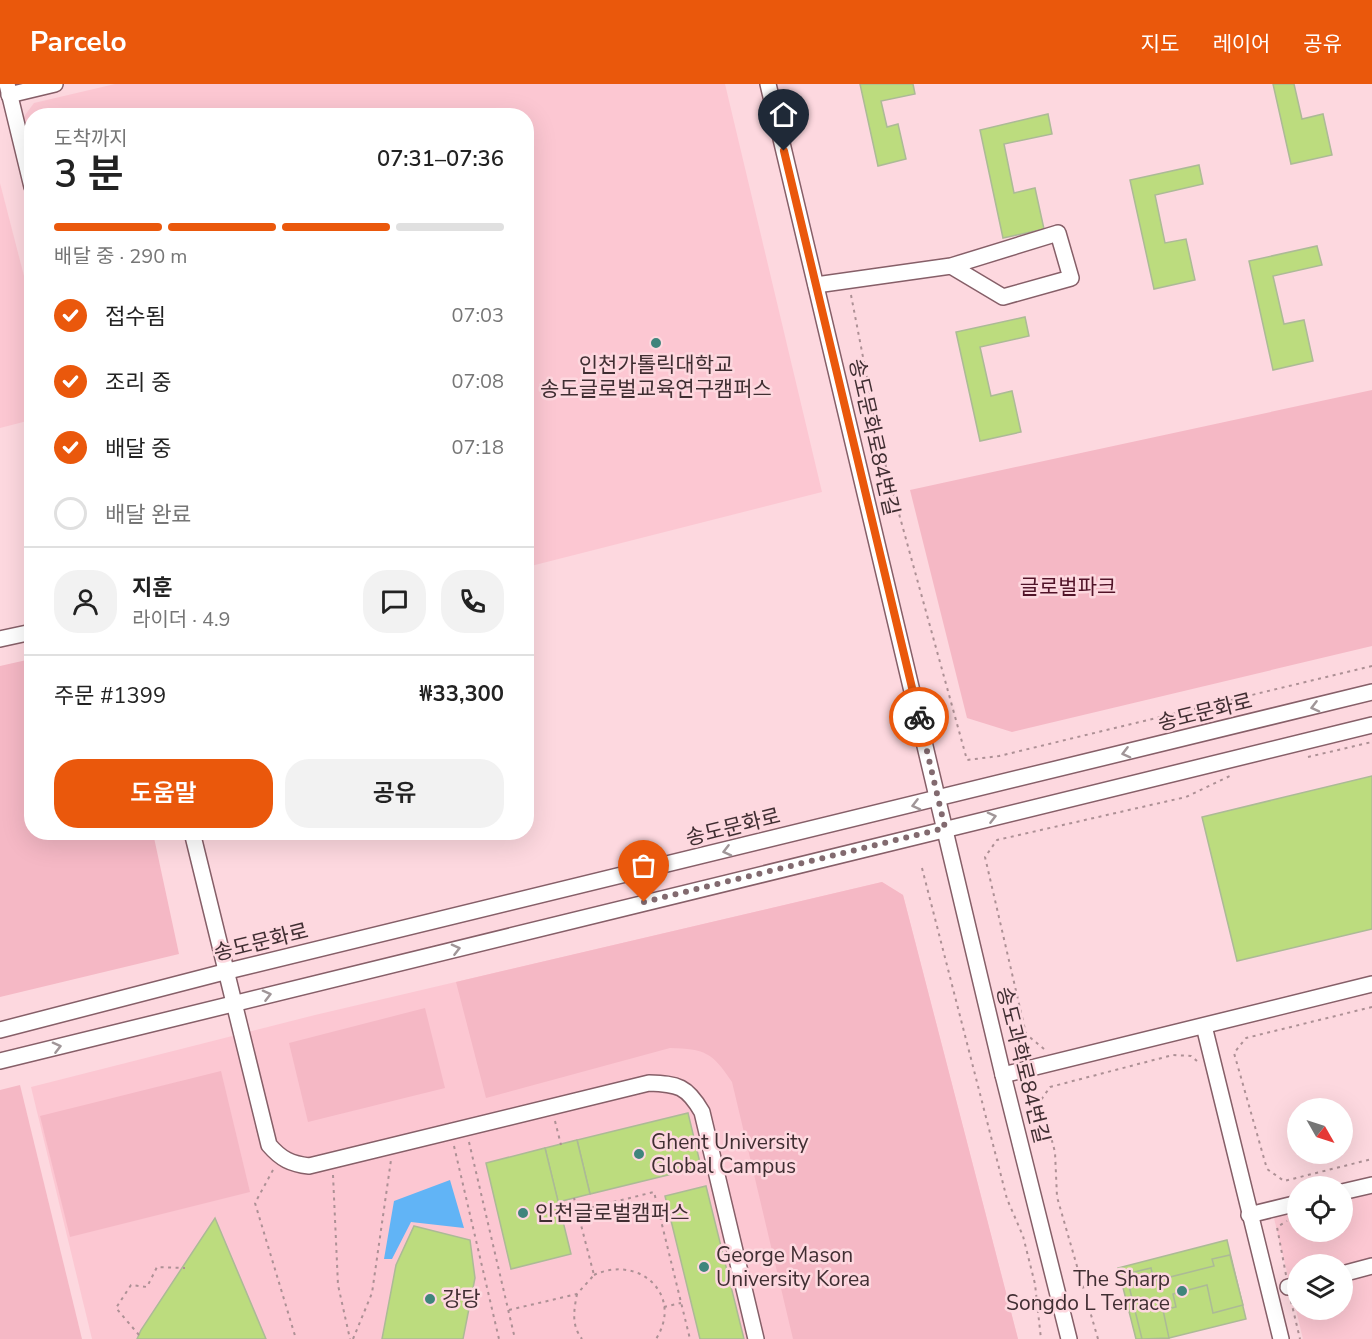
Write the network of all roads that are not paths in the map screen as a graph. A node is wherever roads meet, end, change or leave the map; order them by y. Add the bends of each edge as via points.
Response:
1 (55, 84) edge
2 (768, 84) edge
3 (8, 89) edge
4 (24, 154) edge
5 (951, 266) junction
6 (816, 285) junction
7 (24, 634) edge
8 (0, 639) edge
9 (1372, 693) edge
10 (1372, 725) edge
11 (939, 799) junction
12 (945, 828) junction
13 (194, 840) edge
14 (228, 971) junction
15 (1372, 984) edge
16 (236, 1003) junction
17 (1204, 1026) junction
18 (0, 1030) edge
19 (0, 1060) edge
20 (1003, 1075) junction
21 (1372, 1185) edge
22 (1353, 1189) edge
23 (1287, 1206) edge
24 (1249, 1215) junction
25 (1372, 1266) edge
26 (1353, 1271) edge
27 (756, 1339) edge
28 (1069, 1339) edge
29 (1281, 1339) edge

1 - 3 street
2 - 6 street, 송도문화로84번길
3 - 4 street
5 - 5 street via 1003,297 1071,278 1058,232
5 - 6 street
6 - 11 street, 송도문화로84번길
7 - 8 street
9 -> 11 street, 송도문화로
12 -> 10 street
11 - 12 street, 송도과학로84번길
11 -> 14 street, 송도문화로
16 -> 12 street
12 - 20 street, 송도과학로84번길
13 - 14 street
14 - 16 street
14 - 18 street, 송도문화로
15 - 17 street
19 -> 16 street
16 - 27 street via 269,1145 295,1165 309,1166 649,1083 672,1084 691,1093 702,1112
17 - 20 street
17 - 24 street
20 - 28 street, 송도과학로84번길
21 - 22 street
23 - 24 street
24 - 29 street
25 - 26 street

